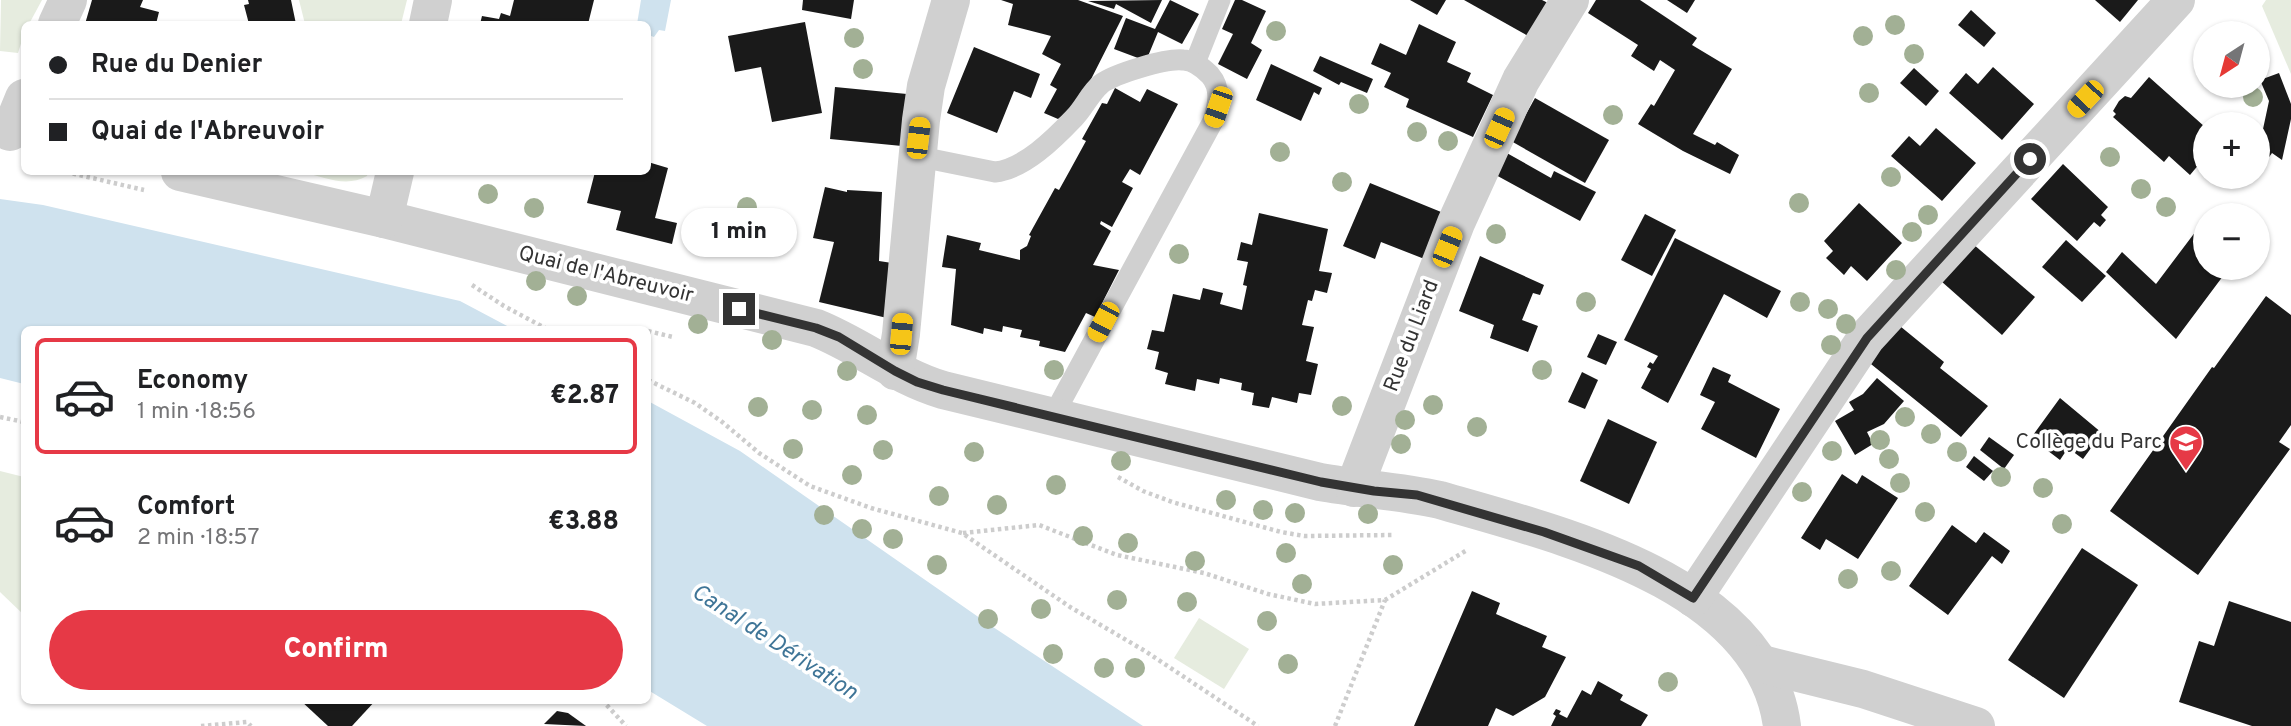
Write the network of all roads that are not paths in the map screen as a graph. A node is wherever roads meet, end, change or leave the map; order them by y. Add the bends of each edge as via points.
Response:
1 (68, 0) edge
2 (433, 0) edge
3 (951, 0) edge
4 (1220, 0) edge
5 (1570, 0) edge
6 (2176, 0) edge
7 (58, 21) edge
8 (429, 21) edge
9 (1195, 63) junction
10 (916, 156) junction
11 (193, 175) edge
12 (394, 175) edge
13 (384, 219) junction
14 (895, 371) junction
15 (1053, 416) junction
16 (1354, 488) junction
17 (1693, 598) junction
18 (1762, 664) junction
19 (1782, 726) edge
20 (1976, 726) edge

1 - 7 street
2 - 8 street
3 - 10 street via 926,86
4 - 9 lane
5 - 16 street, Rue du Liard via 1521,80 1461,211
6 - 17 street via 1867,338
9 - 10 lane via 1168,61 1108,79 1074,118 1032,156 1007,171
9 - 15 lane via 1215,81 1219,93 1213,121
10 - 14 street
11 - 13 street, Quai de l'Abreuvoir
12 - 13 street
13 - 14 street, Quai de l'Abreuvoir via 816,328
14 - 15 street, Quai de l'Abreuvoir via 943,390
15 - 16 street, Quai de l'Abreuvoir
16 - 17 street, Quai de l'Abreuvoir via 1417,495 1544,532 1639,566
17 - 18 street, Quai de l'Abreuvoir
18 - 19 street, Quai de l'Abreuvoir
18 - 20 street via 1863,689

